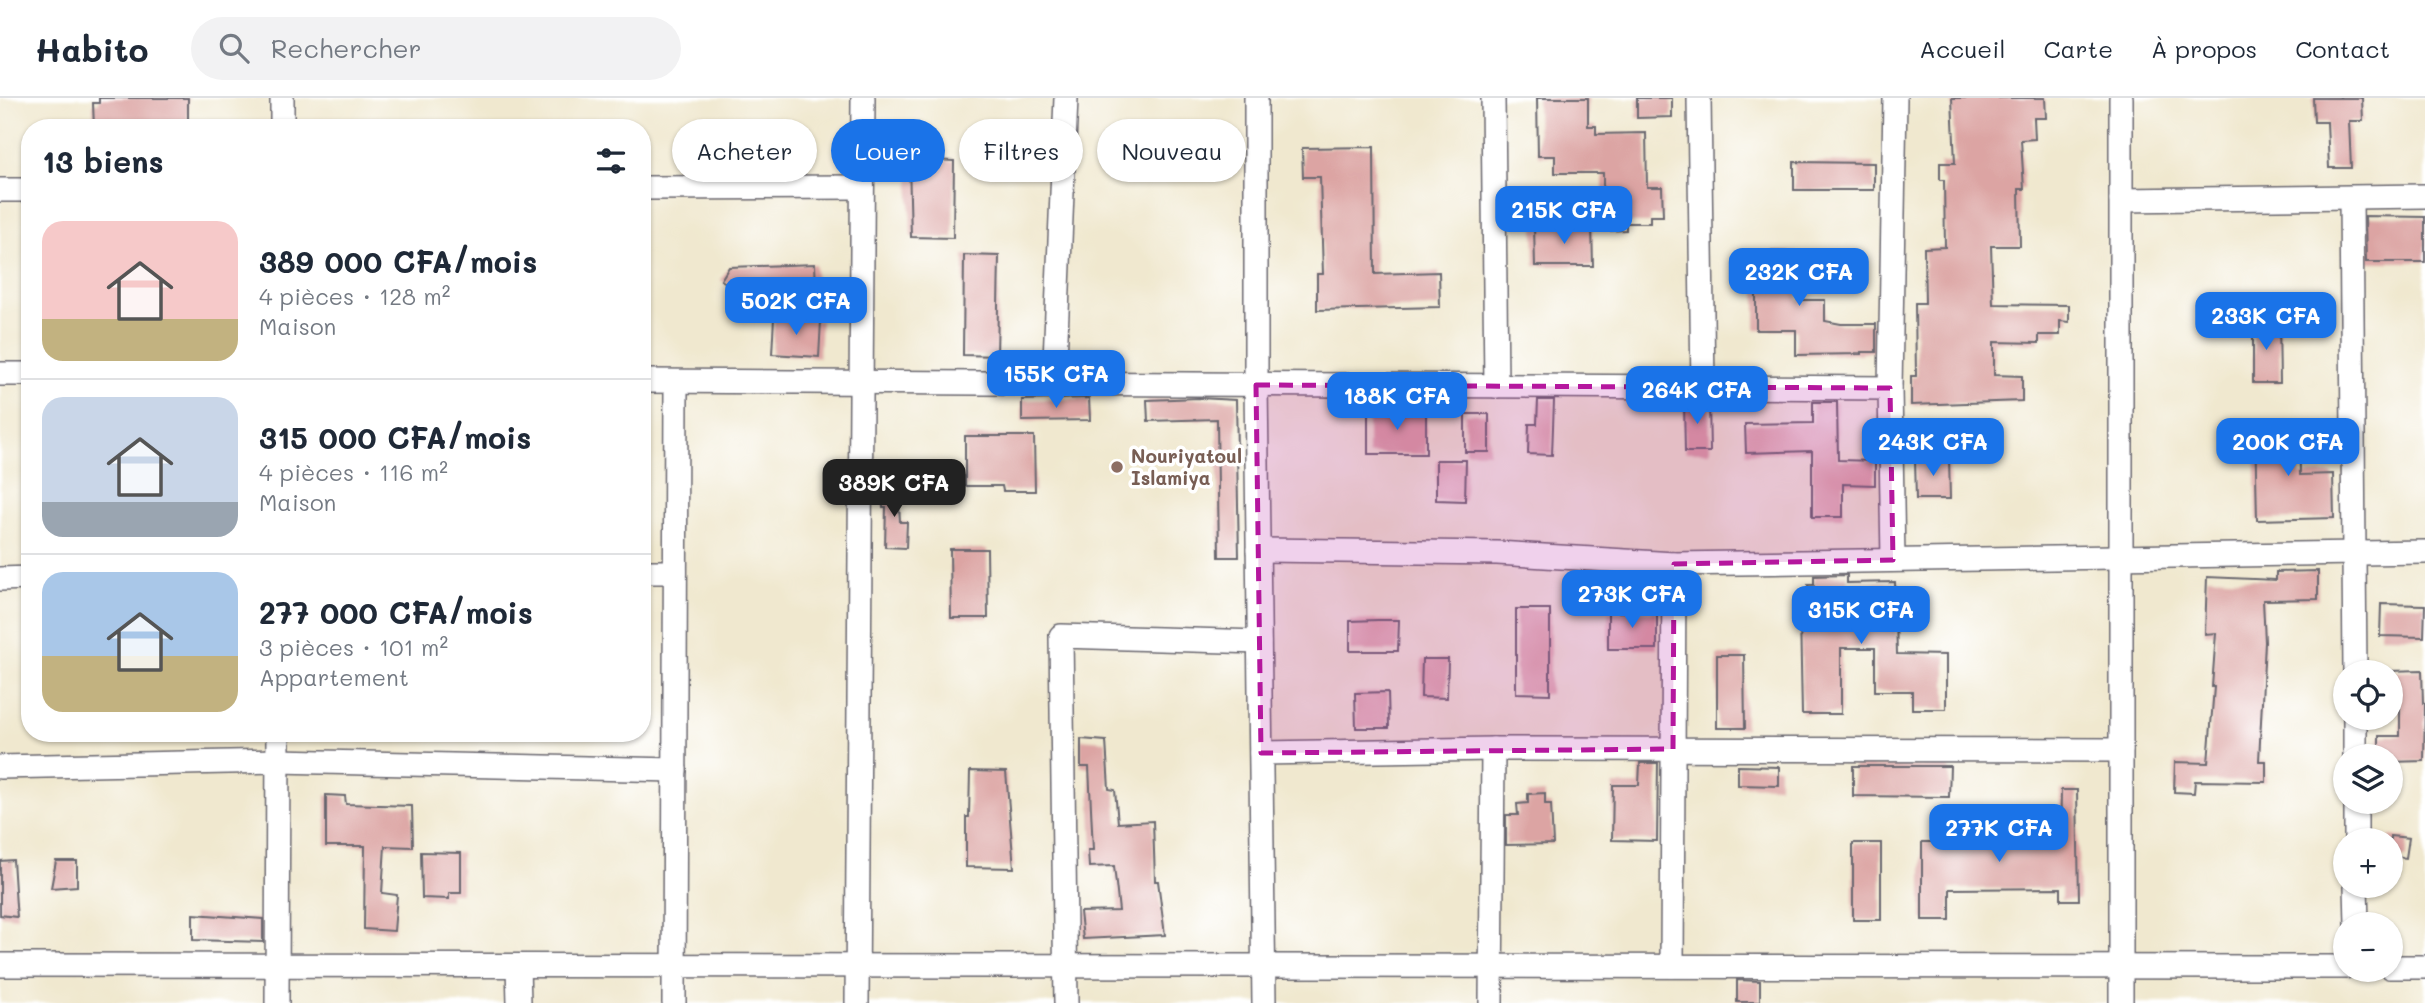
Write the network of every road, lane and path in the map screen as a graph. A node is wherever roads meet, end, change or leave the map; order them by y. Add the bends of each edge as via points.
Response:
1 (282, 98) edge
2 (863, 98) edge
3 (1066, 98) edge
4 (1256, 98) edge
5 (1493, 98) edge
6 (1699, 98) edge
7 (1895, 98) edge
8 (2121, 98) edge
9 (282, 119) edge
10 (862, 187) junction
11 (651, 188) edge
12 (0, 190) edge
13 (21, 190) edge
14 (2425, 196) edge
15 (2351, 198) junction
16 (2121, 200) junction
17 (0, 374) edge
18 (21, 374) edge
19 (651, 382) edge
20 (676, 382) junction
21 (861, 383) junction
22 (1054, 384) junction
23 (1256, 385) junction
24 (1496, 386) junction
25 (1703, 387) junction
26 (1890, 388) junction
27 (1258, 550) junction
28 (2425, 552) edge
29 (2354, 553) junction
30 (2121, 556) junction
31 (1893, 560) junction
32 (1674, 564) junction
33 (651, 572) edge
34 (676, 572) junction
35 (21, 578) edge
36 (0, 579) edge
37 (1259, 642) junction
38 (2355, 660) edge
39 (278, 742) edge
40 (1493, 749) junction
41 (1673, 749) junction
42 (2121, 750) junction
43 (1261, 753) junction
44 (278, 761) junction
45 (0, 767) edge
46 (675, 770) junction
47 (0, 965) edge
48 (277, 965) junction
49 (518, 966) junction
50 (674, 966) junction
51 (858, 966) junction
52 (1066, 966) junction
53 (1264, 966) junction
54 (1492, 966) junction
55 (1672, 966) junction
56 (2121, 967) junction
57 (2333, 967) edge
58 (2403, 967) edge
59 (2425, 967) edge
60 (277, 1003) edge
61 (519, 1003) edge
62 (674, 1003) edge
63 (857, 1003) edge
64 (1066, 1003) edge
65 (1264, 1003) edge
66 (1491, 1003) edge
67 (2121, 1003) edge

1 - 9 street
2 - 10 street
3 - 22 street
4 - 23 street
5 - 24 street
6 - 25 street
7 - 26 street
8 - 16 street
10 - 11 street
10 - 21 street
12 - 13 street
14 - 15 street
15 - 16 street
15 - 29 street
16 - 30 street
17 - 18 street
19 - 20 street
20 - 21 street
20 - 34 street
21 - 22 street
21 - 51 street
22 - 23 street
23 - 24 street
23 - 27 street
24 - 25 street
25 - 26 street
26 - 31 street
27 - 32 street via 1497,553
27 - 37 street
28 - 29 street
29 - 30 street
29 - 38 street
30 - 31 street
30 - 42 street
31 - 32 street
32 - 41 street
33 - 34 street
34 - 46 street
35 - 36 street
37 - 43 street
37 - 52 street via 1060,636
39 - 44 street
40 - 41 street
40 - 43 street
40 - 54 street
41 - 42 street
41 - 55 street
42 - 56 street
43 - 53 street
44 - 45 street
44 - 46 street
44 - 48 street
46 - 50 street
47 - 48 street
48 - 49 street
48 - 60 street
49 - 50 street
49 - 61 street
50 - 51 street
50 - 62 street
51 - 52 street
51 - 63 street
52 - 53 street
52 - 64 street
53 - 54 street
53 - 65 street
54 - 55 street
54 - 66 street
55 - 56 street
56 - 57 street
56 - 67 street
58 - 59 street

